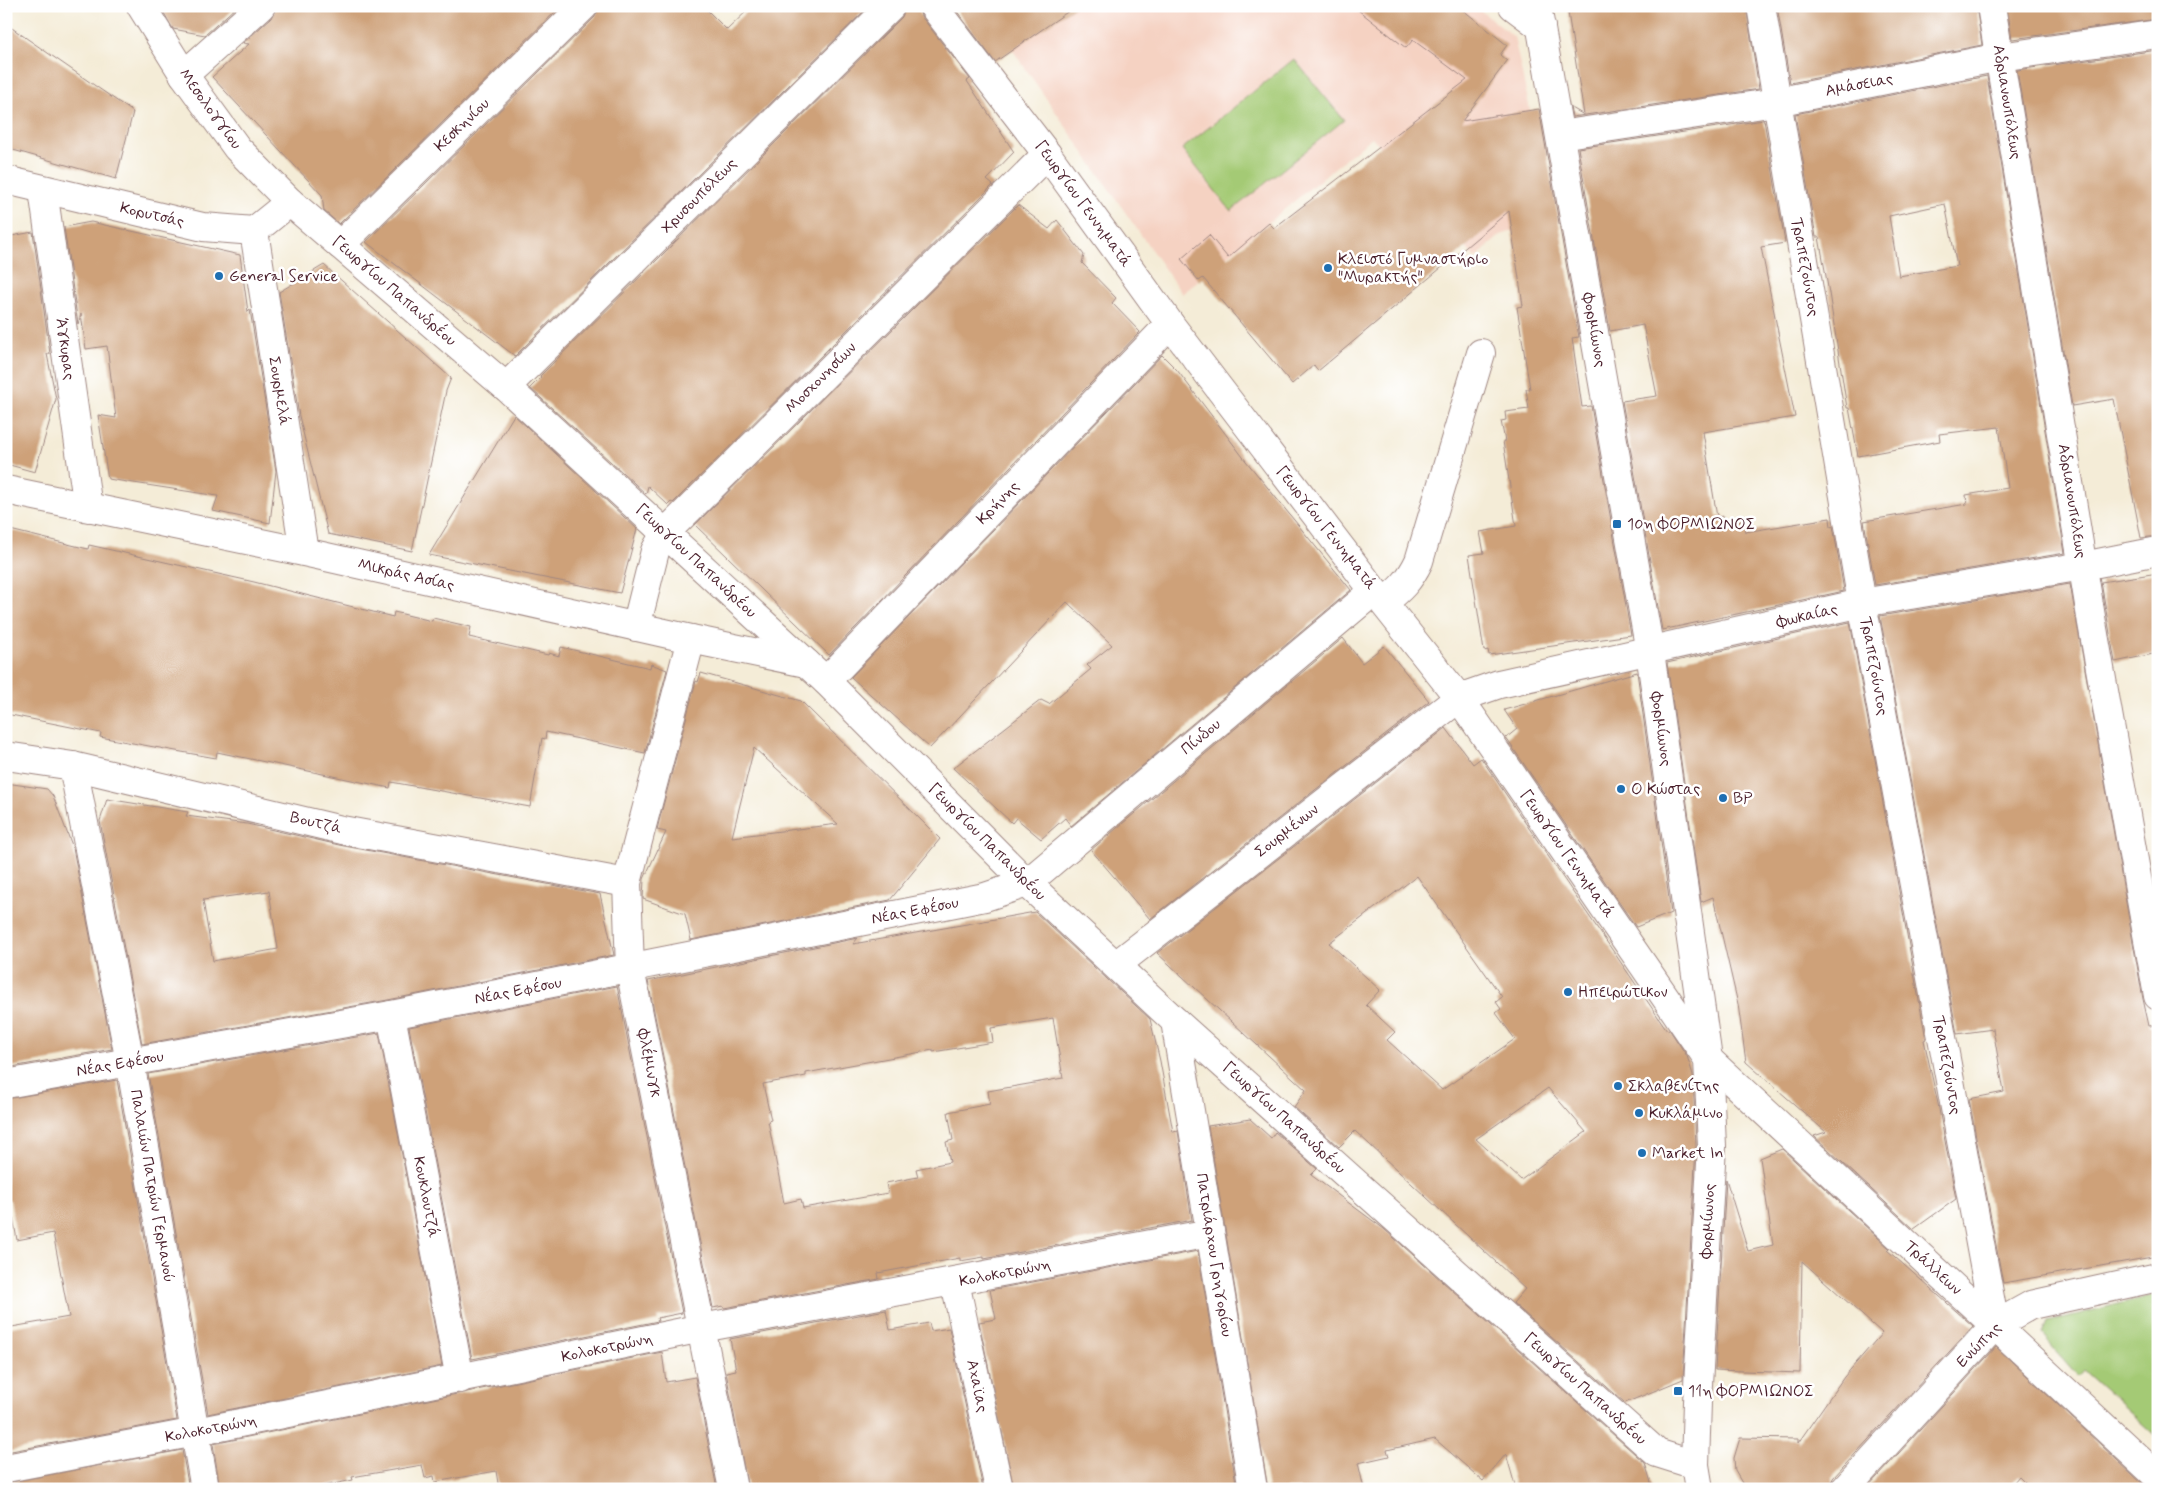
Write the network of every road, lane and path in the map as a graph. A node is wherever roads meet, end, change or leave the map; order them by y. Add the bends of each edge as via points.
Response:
1 (141, 6) edge
2 (261, 6) edge
3 (584, 6) edge
4 (891, 6) edge
5 (933, 6) edge
6 (1513, 6) edge
7 (1761, 6) edge
8 (1991, 6) edge
9 (1539, 17) edge
10 (2158, 34) edge
11 (2000, 58) junction
12 (184, 75) junction
13 (1776, 102) junction
14 (1560, 135) junction
15 (1047, 154) junction
16 (6, 180) edge
17 (42, 190) junction
18 (290, 202) junction
19 (254, 230) junction
20 (340, 245) junction
21 (1170, 324) junction
22 (1481, 353) dead end
23 (506, 387) junction
24 (6, 490) edge
25 (88, 508) junction
26 (665, 533) junction
27 (2158, 551) edge
28 (304, 552) junction
29 (2083, 566) junction
30 (1379, 596) junction
31 (1862, 603) junction
32 (636, 627) junction
33 (691, 639) junction
34 (1650, 652) junction
35 (806, 662) junction
36 (826, 681) junction
37 (1459, 698) junction
38 (6, 756) edge
39 (73, 766) junction
40 (1027, 882) junction
41 (627, 884) junction
42 (2150, 913) edge
43 (1116, 965) junction
44 (630, 969) junction
45 (2158, 996) edge
46 (392, 1015) junction
47 (1176, 1021) junction
48 (1708, 1058) junction
49 (130, 1062) junction
50 (6, 1084) edge
51 (1210, 1233) junction
52 (2158, 1277) edge
53 (955, 1282) junction
54 (1995, 1325) junction
55 (702, 1328) junction
56 (460, 1379) junction
57 (196, 1432) junction
58 (6, 1468) edge
59 (1697, 1477) edge
60 (2158, 1477) edge
61 (205, 1489) edge
62 (733, 1489) edge
63 (999, 1489) edge
64 (1252, 1489) edge
65 (1845, 1489) edge

1 - 12 street, Μεσολογγίου
2 - 12 street
3 - 20 street, Κεσκηνίου
4 - 23 street, Χρυσουπόλεως
5 - 15 street, Γεωργίου Γεννηματά
6 - 9 street
7 - 13 street, Τραπεζούντος
8 - 11 street, Αδριανουπόλεως
9 - 14 street, Φορμίωνος
10 - 11 street, Αμάσειας
11 - 13 street, Αμάσειας
11 - 29 street, Αδριανουπόλεως
12 - 18 street, Μεσολογγίου via 236,148
13 - 14 street, Αμάσειας
13 - 31 street, Τραπεζούντος
14 - 34 street, Φορμίωνος
15 - 21 street, Γεωργίου Γεννηματά
15 - 26 street, Μοσχονησίων
16 - 17 street, Κορυτσάς
17 - 19 street, Κορυτσάς via 203,227
17 - 25 street, Άγκυρας
18 - 19 street
18 - 20 street, Γεωργίου Παπανδρέου
19 - 28 street, Σουρμελά
20 - 23 street, Γεωργίου Παπανδρέου
21 - 30 street, Γεωργίου Γεννηματά
21 - 36 street, Κρήνης
22 - 30 street, Πίνδου via 1419,562 1402,588
23 - 26 street, Γεωργίου Παπανδρέου
24 - 25 street, Μικράς Ασίας
25 - 28 street, Μικράς Ασίας
26 - 32 street, Μοσχονησίων via 655,551
26 - 35 street, Γεωργίου Παπανδρέου
27 - 29 street, Φωκαίας
28 - 32 street, Μικράς Ασίας
29 - 31 street, Φωκαίας
29 - 42 street, Αδριανουπόλεως
30 - 37 street, Γεωργίου Γεννηματά
30 - 40 street, Πίνδου
31 - 34 street, Φωκαίας
31 - 54 street, Τραπεζούντος
32 - 33 street, Μικράς Ασίας
33 - 35 street, Μικράς Ασίας
33 - 41 street, Φλέμινγκ
34 - 37 street, Φωκαίας via 1499,684
34 - 48 street, Φορμίωνος
35 - 36 street, Γεωργίου Παπανδρέου
36 - 40 street, Γεωργίου Παπανδρέου
37 - 43 street, Σουρμένων
37 - 48 street, Γεωργίου Γεννηματά
38 - 39 street, Βουτζά
39 - 41 street, Βουτζά via 342,830
39 - 49 street, Παλαιών Πατρών Γερμανού
40 - 43 street, Γεωργίου Παπανδρέου
40 - 44 street, Νέας Εφέσου via 985,897
41 - 44 street, Φλέμινγκ
42 - 45 street, Αδριανουπόλεως
43 - 47 street, Γεωργίου Παπανδρέου
44 - 46 street, Νέας Εφέσου
44 - 55 street, Φλέμινγκ
46 - 49 street, Νέας Εφέσου
46 - 56 street, Κουκλουτζά
47 - 51 street, Πατριάρχου Γρηγορίου
47 - 59 street, Γεωργίου Παπανδρέου via 1657,1453
48 - 54 street, Τράλλεων
48 - 59 street, Φορμίωνος via 1712,1146
49 - 50 street, Νέας Εφέσου
49 - 57 street, Παλαιών Πατρών Γερμανού
51 - 53 street, Κολοκοτρώνη
51 - 64 street, Πατριάρχου Γρηγορίου
52 - 54 street, Ενώπης via 2031,1305
53 - 55 street, Κολοκοτρώνη
53 - 63 street, Αχαϊας
54 - 60 street, Τράλλεων
54 - 65 street, Ενώπης
55 - 56 street, Κολοκοτρώνη
55 - 62 street, Φλέμινγκ
56 - 57 street, Κολοκοτρώνη
57 - 58 street, Κολοκοτρώνη
57 - 61 street, Παλαιών Πατρών Γερμανού

